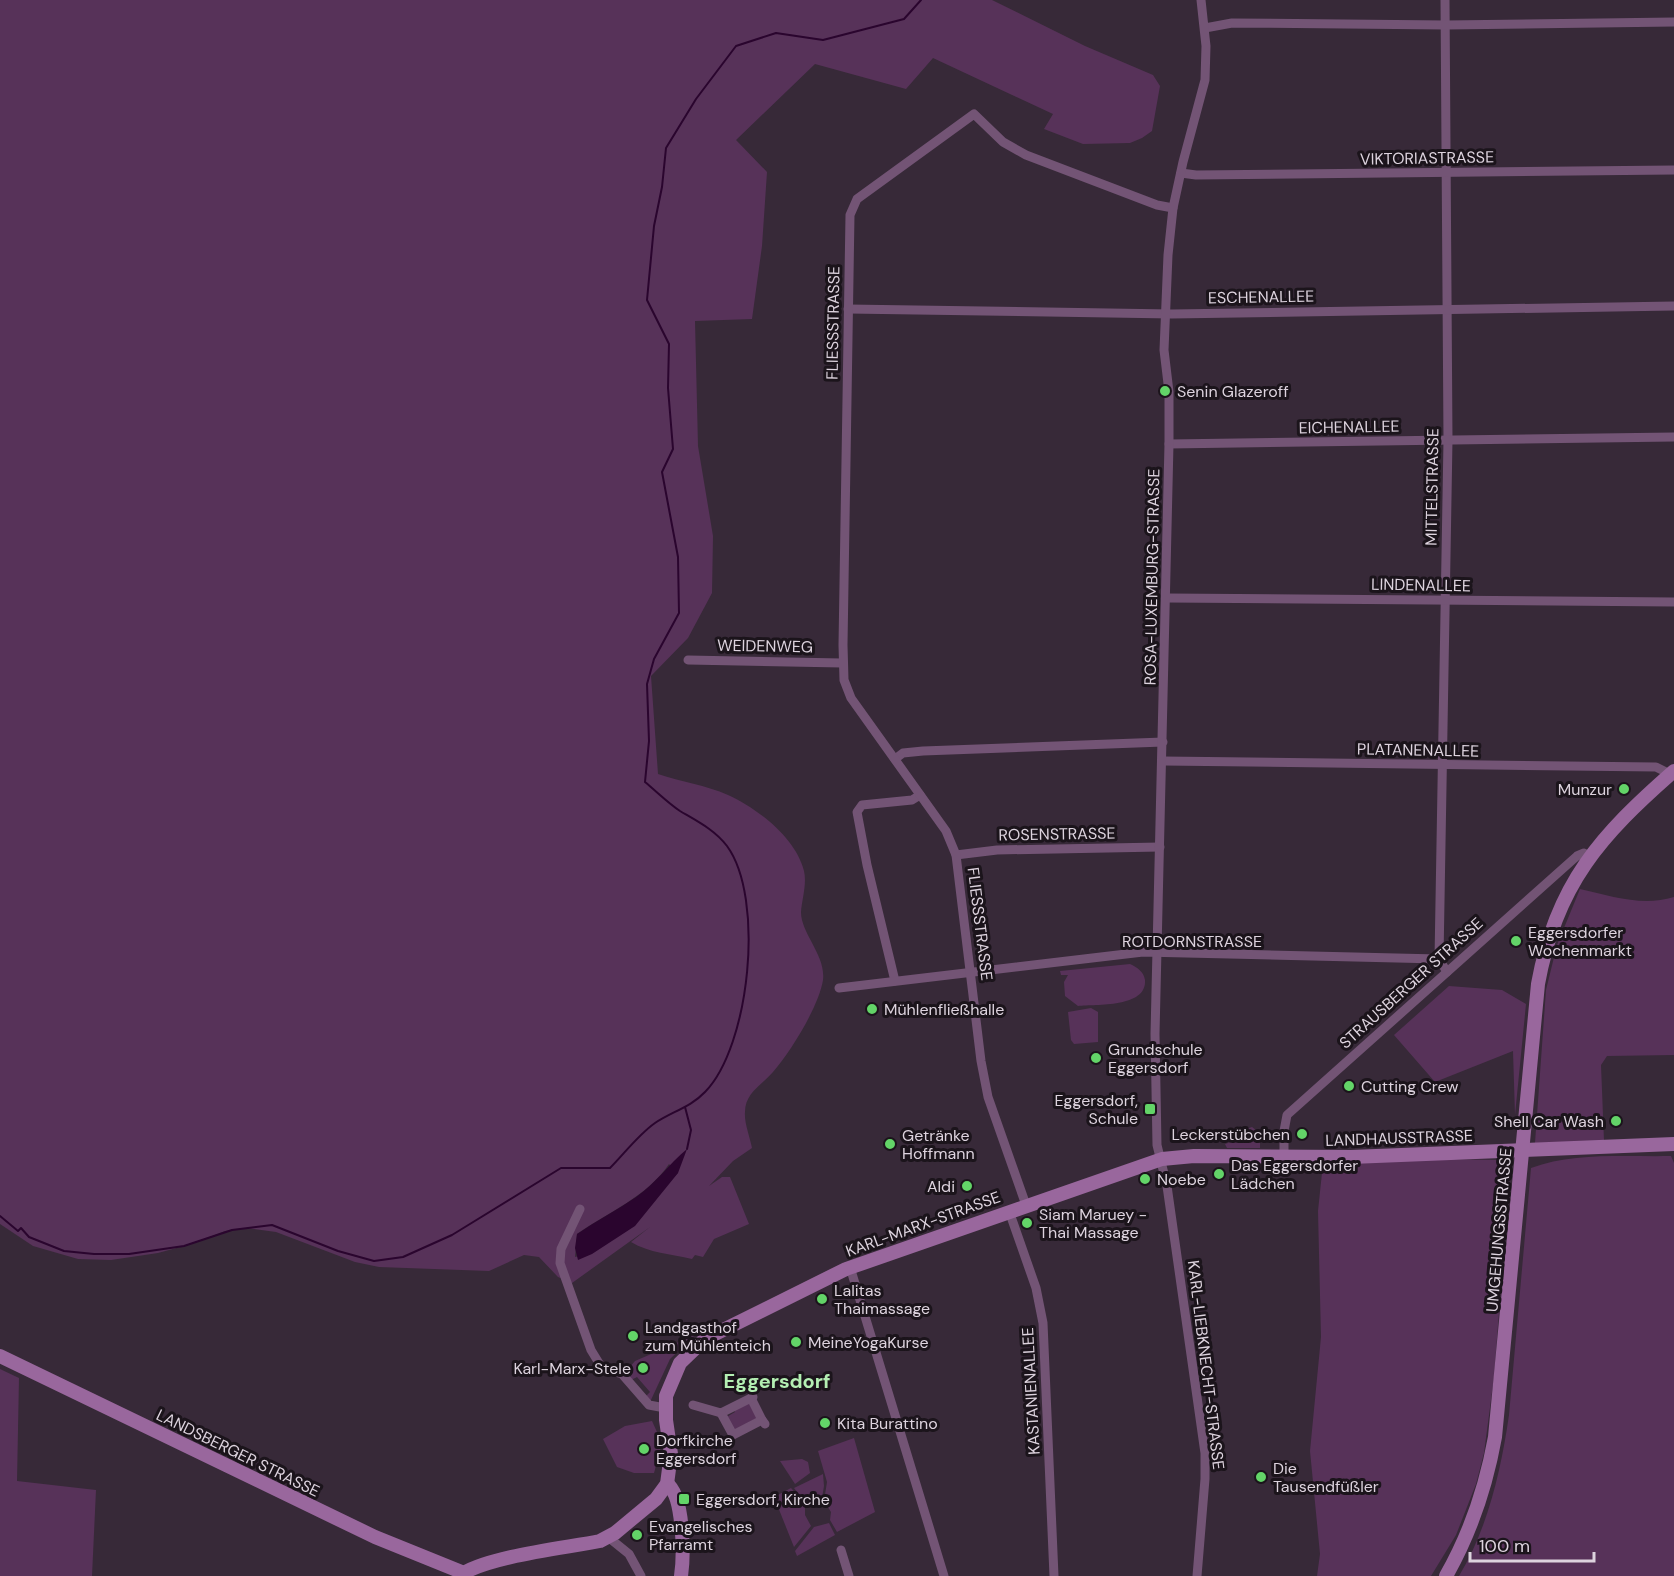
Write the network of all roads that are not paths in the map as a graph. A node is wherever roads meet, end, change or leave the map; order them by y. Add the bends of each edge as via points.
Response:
1 (1201, 0) edge
2 (1445, 0) edge
3 (1674, 22) edge
4 (1446, 25) junction
5 (1205, 27) junction
6 (1674, 170) edge
7 (1180, 173) junction
8 (1448, 173) junction
9 (1173, 208) junction
10 (1674, 306) edge
11 (848, 309) junction
12 (1448, 309) junction
13 (1166, 314) junction
14 (1674, 436) edge
15 (1448, 440) junction
16 (1169, 444) junction
17 (1167, 598) junction
18 (1446, 601) junction
19 (1674, 603) edge
20 (688, 660) dead end
21 (842, 663) junction
22 (1163, 742) junction
23 (895, 759) junction
24 (1163, 761) junction
25 (1443, 766) junction
26 (1671, 776) edge
27 (920, 795) junction
28 (1160, 847) junction
29 (956, 855) junction
30 (1587, 855) junction
31 (1572, 884) joint
32 (1157, 953) junction
33 (1439, 959) junction
34 (1447, 972) junction
35 (972, 973) junction
36 (895, 981) junction
37 (839, 988) dead end
38 (1674, 1144) edge
39 (1523, 1151) junction
40 (1284, 1157) junction
41 (1162, 1159) junction
42 (1026, 1204) junction
43 (580, 1209) dead end
44 (1009, 1211) junction
45 (850, 1267) junction
46 (0, 1356) edge
47 (693, 1406) dead end
48 (665, 1408) junction
49 (721, 1413) junction
50 (667, 1484) junction
51 (608, 1537) junction
52 (841, 1550) dead end
53 (464, 1574) edge
54 (641, 1576) edge
55 (681, 1576) edge
56 (849, 1576) edge
57 (944, 1576) edge
58 (1054, 1576) edge
59 (1197, 1576) edge
60 (1446, 1576) edge

1 - 5 street, ROSA-LUXEMBURG-STRASSE
2 - 4 street, MITTELSTRASSE
3 - 4 street
4 - 5 street via 1232,23
4 - 8 street, MITTELSTRASSE
5 - 7 street, ROSA-LUXEMBURG-STRASSE via 1205,80
6 - 8 street, VIKTORIASTRASSE
7 - 8 street, VIKTORIASTRASSE
7 - 9 street, ROSA-LUXEMBURG-STRASSE
8 - 12 street, MITTELSTRASSE
9 - 11 street, FLIESSSTRASSE via 1026,155 1003,142 974,114 852,206
9 - 13 street, ROSA-LUXEMBURG-STRASSE
10 - 12 street, ESCHENALLEE
11 - 13 street, ESCHENALLEE
11 - 21 street, FLIESSSTRASSE
12 - 13 street, ESCHENALLEE
12 - 15 street, MITTELSTRASSE
13 - 16 street, ROSA-LUXEMBURG-STRASSE
14 - 15 street, EICHENALLEE
15 - 16 street, EICHENALLEE
15 - 18 street, MITTELSTRASSE
16 - 17 street, ROSA-LUXEMBURG-STRASSE
17 - 18 street, LINDENALLEE
17 - 22 street, ROSA-LUXEMBURG-STRASSE
18 - 19 street, LINDENALLEE
18 - 25 street, MITTELSTRASSE
20 - 21 street, WEIDENWEG
21 - 23 street, FLIESSSTRASSE via 851,698
22 - 23 street via 923,751 903,753
22 - 24 street, ROSA-LUXEMBURG-STRASSE
23 - 27 street, FLIESSSTRASSE
24 - 25 street, PLATANENALLEE
24 - 28 street, ROSA-LUXEMBURG-STRASSE
25 - 26 street, PLATANENALLEE via 1659,767
25 - 33 street, MITTELSTRASSE
26 - 30 main road, STRAUSBERGER STRASSE via 1617,822
27 - 29 street, FLIESSSTRASSE via 946,831
27 - 36 street via 912,800 862,805 857,812
28 - 29 street, ROSENSTRASSE via 997,850
28 - 32 street, ROSA-LUXEMBURG-STRASSE
29 - 35 street, FLIESSSTRASSE
30 - 31 main road, STRAUSBERGER STRASSE
30 - 34 street, STRAUSBERGER STRASSE via 1564,867
31 - 39 main road, UMGEHUNGSSTRASSE via 1552,928 1540,974
32 - 33 street, ROTDORNSTRASSE
32 - 35 street, ROTDORNSTRASSE
32 - 41 street, ROSA-LUXEMBURG-STRASSE via 1155,1110
33 - 34 street
34 - 40 street, STRAUSBERGER STRASSE via 1287,1115
35 - 36 street, ROTDORNSTRASSE
35 - 42 street, FLIESSSTRASSE via 988,1096
36 - 37 street, ROTDORNSTRASSE
38 - 39 main road, LANDHAUSSTRASSE
39 - 40 main road, LANDHAUSSTRASSE
39 - 60 main road, UMGEHUNGSSTRASSE via 1500,1407 1490,1469 1474,1520
40 - 41 main road, LANDHAUSSTRASSE
41 - 42 main road, KARL-MARX-STRASSE
41 - 59 street, KARL-LIEBKNECHT-STRASSE via 1205,1453
42 - 44 main road, KARL-MARX-STRASSE
43 - 48 street via 561,1249 560,1263 591,1350 602,1368 622,1374 647,1404
44 - 45 main road, KARL-MARX-STRASSE
44 - 58 street, KASTANIENALLEE via 1036,1288 1043,1323
45 - 48 main road, KARL-MARX-STRASSE via 705,1339 687,1354 675,1373
45 - 57 street
46 - 53 main road, LANDSBERGER STRASSE via 375,1537
47 - 49 street
48 - 50 main road via 671,1454
49 - 49 street via 732,1438 764,1422 752,1398
50 - 51 main road via 656,1499
50 - 55 main road via 677,1495
51 - 53 main road via 474,1567
51 - 54 street via 629,1554
52 - 56 street

